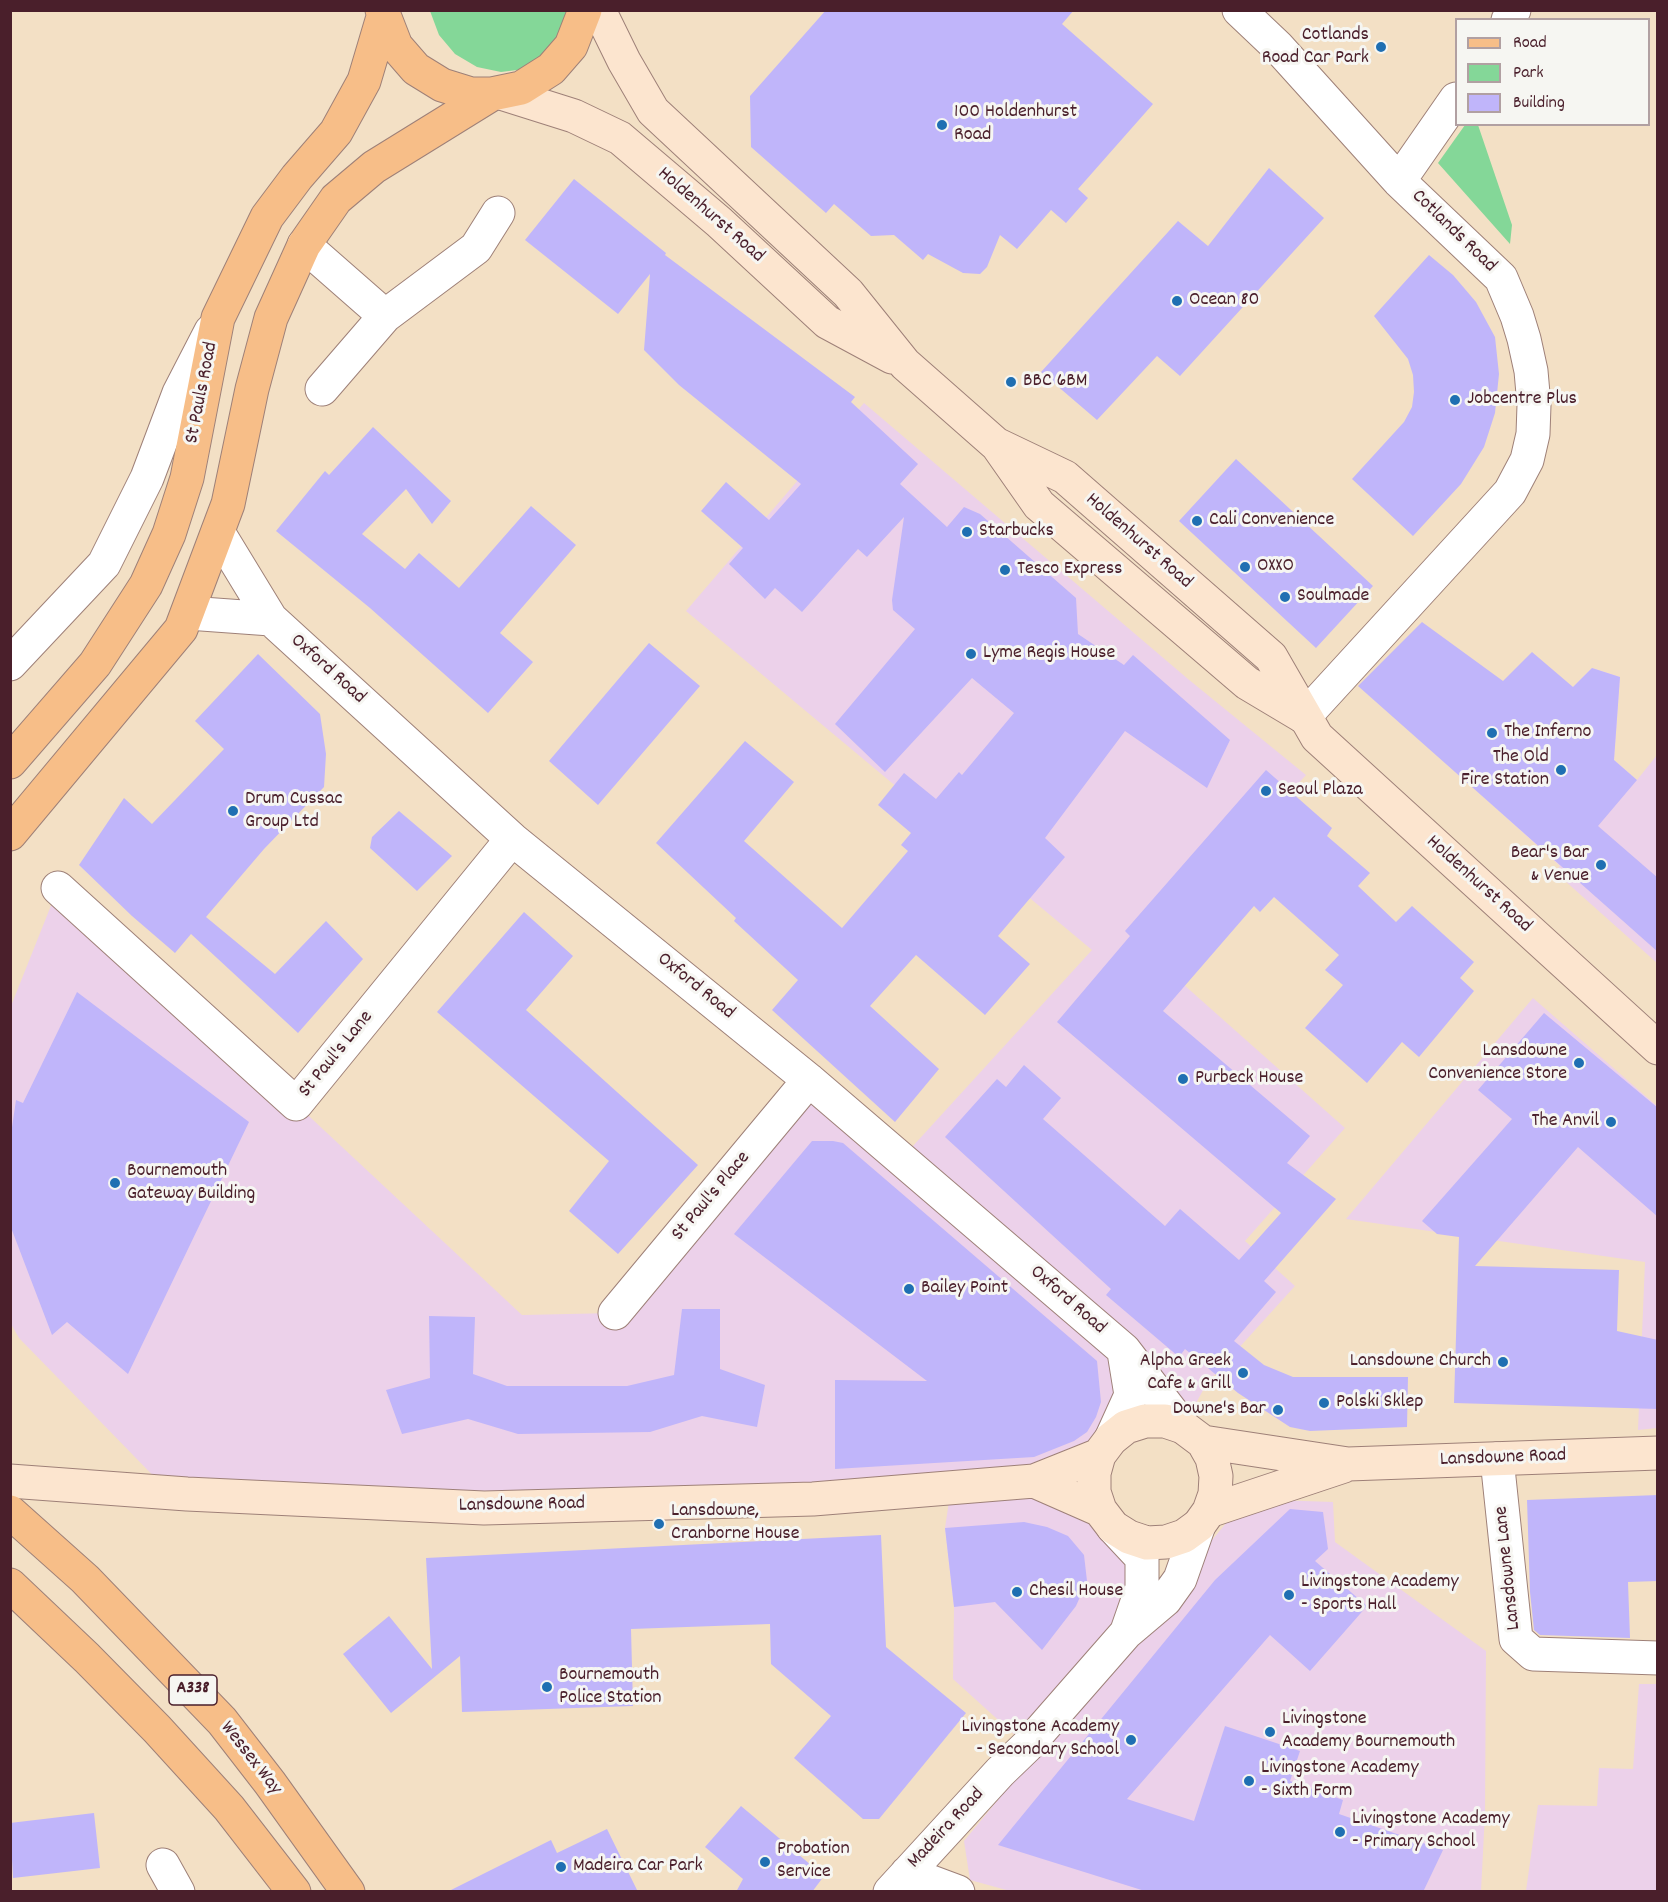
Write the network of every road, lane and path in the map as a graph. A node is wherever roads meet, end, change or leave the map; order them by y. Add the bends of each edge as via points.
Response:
1 (585, 10) edge
2 (599, 10) edge
3 (1239, 10) edge
4 (383, 14) edge
5 (496, 94) junction
6 (1455, 100) edge
7 (1399, 181) junction
8 (498, 213) dead end
9 (304, 245) junction
10 (385, 316) junction
11 (218, 318) junction
12 (905, 364) junction
13 (322, 389) dead end
14 (218, 532) junction
15 (188, 613) junction
16 (271, 619) junction
17 (10, 664) edge
18 (1304, 717) junction
19 (10, 762) edge
20 (10, 834) edge
21 (512, 839) junction
22 (58, 888) dead end
23 (1658, 1048) edge
24 (809, 1080) junction
25 (615, 1313) dead end
26 (1124, 1350) junction
27 (1193, 1435) junction
28 (1105, 1447) junction
29 (1658, 1453) edge
30 (1497, 1460) junction
31 (1348, 1464) junction
32 (1034, 1480) junction
33 (10, 1481) edge
34 (10, 1512) edge
35 (1107, 1518) junction
36 (1204, 1518) junction
37 (10, 1585) edge
38 (1126, 1632) junction
39 (1658, 1658) edge
40 (898, 1882) edge
41 (294, 1892) edge
42 (348, 1892) edge
43 (958, 1892) edge

1 - 5 main road via 571,46 551,69 521,88
2 - 12 main road, Holdenhurst Road via 653,111 848,293
3 - 7 street, Cotlands Road via 1278,47
4 - 5 main road via 396,45 416,69 442,86 471,94
4 - 11 main road, St Pauls Road via 364,81 336,132 267,217
5 - 9 main road via 374,167 336,199
5 - 12 main road, Holdenhurst Road via 574,116 620,138 827,322
6 - 7 street
7 - 18 street, Cotlands Road via 1501,278 1517,316 1531,371 1533,434 1527,460 1510,492
8 - 10 street via 476,248
9 - 10 street
9 - 14 main road via 271,318
10 - 13 street
11 - 17 street via 179,393 147,478 104,564
11 - 19 main road, St Pauls Road via 187,478 169,534 146,585 95,664
12 - 18 main road, Holdenhurst Road via 997,445 1039,505 1247,683
14 - 15 main road
14 - 16 street, Oxford Road
15 - 16 street, Oxford Road
15 - 20 main road via 181,629
16 - 21 street, Oxford Road
18 - 23 main road, Holdenhurst Road via 1329,749
21 - 22 street, St Paul's Lane via 296,1104
21 - 24 street, Oxford Road
24 - 25 street, St Paul's Place
24 - 26 street, Oxford Road
26 - 27 street, Oxford Road
26 - 28 street, Oxford Road via 1131,1395
27 - 28 main road via 1165,1421 1145,1420 1126,1427
27 - 31 main road, Lansdowne Road
27 - 36 main road via 1212,1458 1216,1476 1215,1494
28 - 32 main road, Lansdowne Road
28 - 35 main road via 1094,1473 1094,1492
29 - 30 main road, Lansdowne Road
30 - 31 main road, Lansdowne Road
30 - 39 street, Lansdowne Lane via 1516,1639 1533,1654
31 - 36 main road, Lansdowne Road
32 - 33 main road, Lansdowne Road via 813,1499 484,1508
32 - 35 main road, Lansdowne Road
34 - 42 main road, Wessex Way / A338 via 85,1579 222,1721
35 - 36 main road via 1129,1537 1147,1543 1184,1536
35 - 38 street, Madeira Road via 1142,1558 1142,1588
36 - 38 street, Madeira Road via 1180,1579 1165,1600
37 - 41 main road, A338 via 158,1729 229,1809
38 - 40 street, Madeira Road via 1027,1746
40 - 43 street

